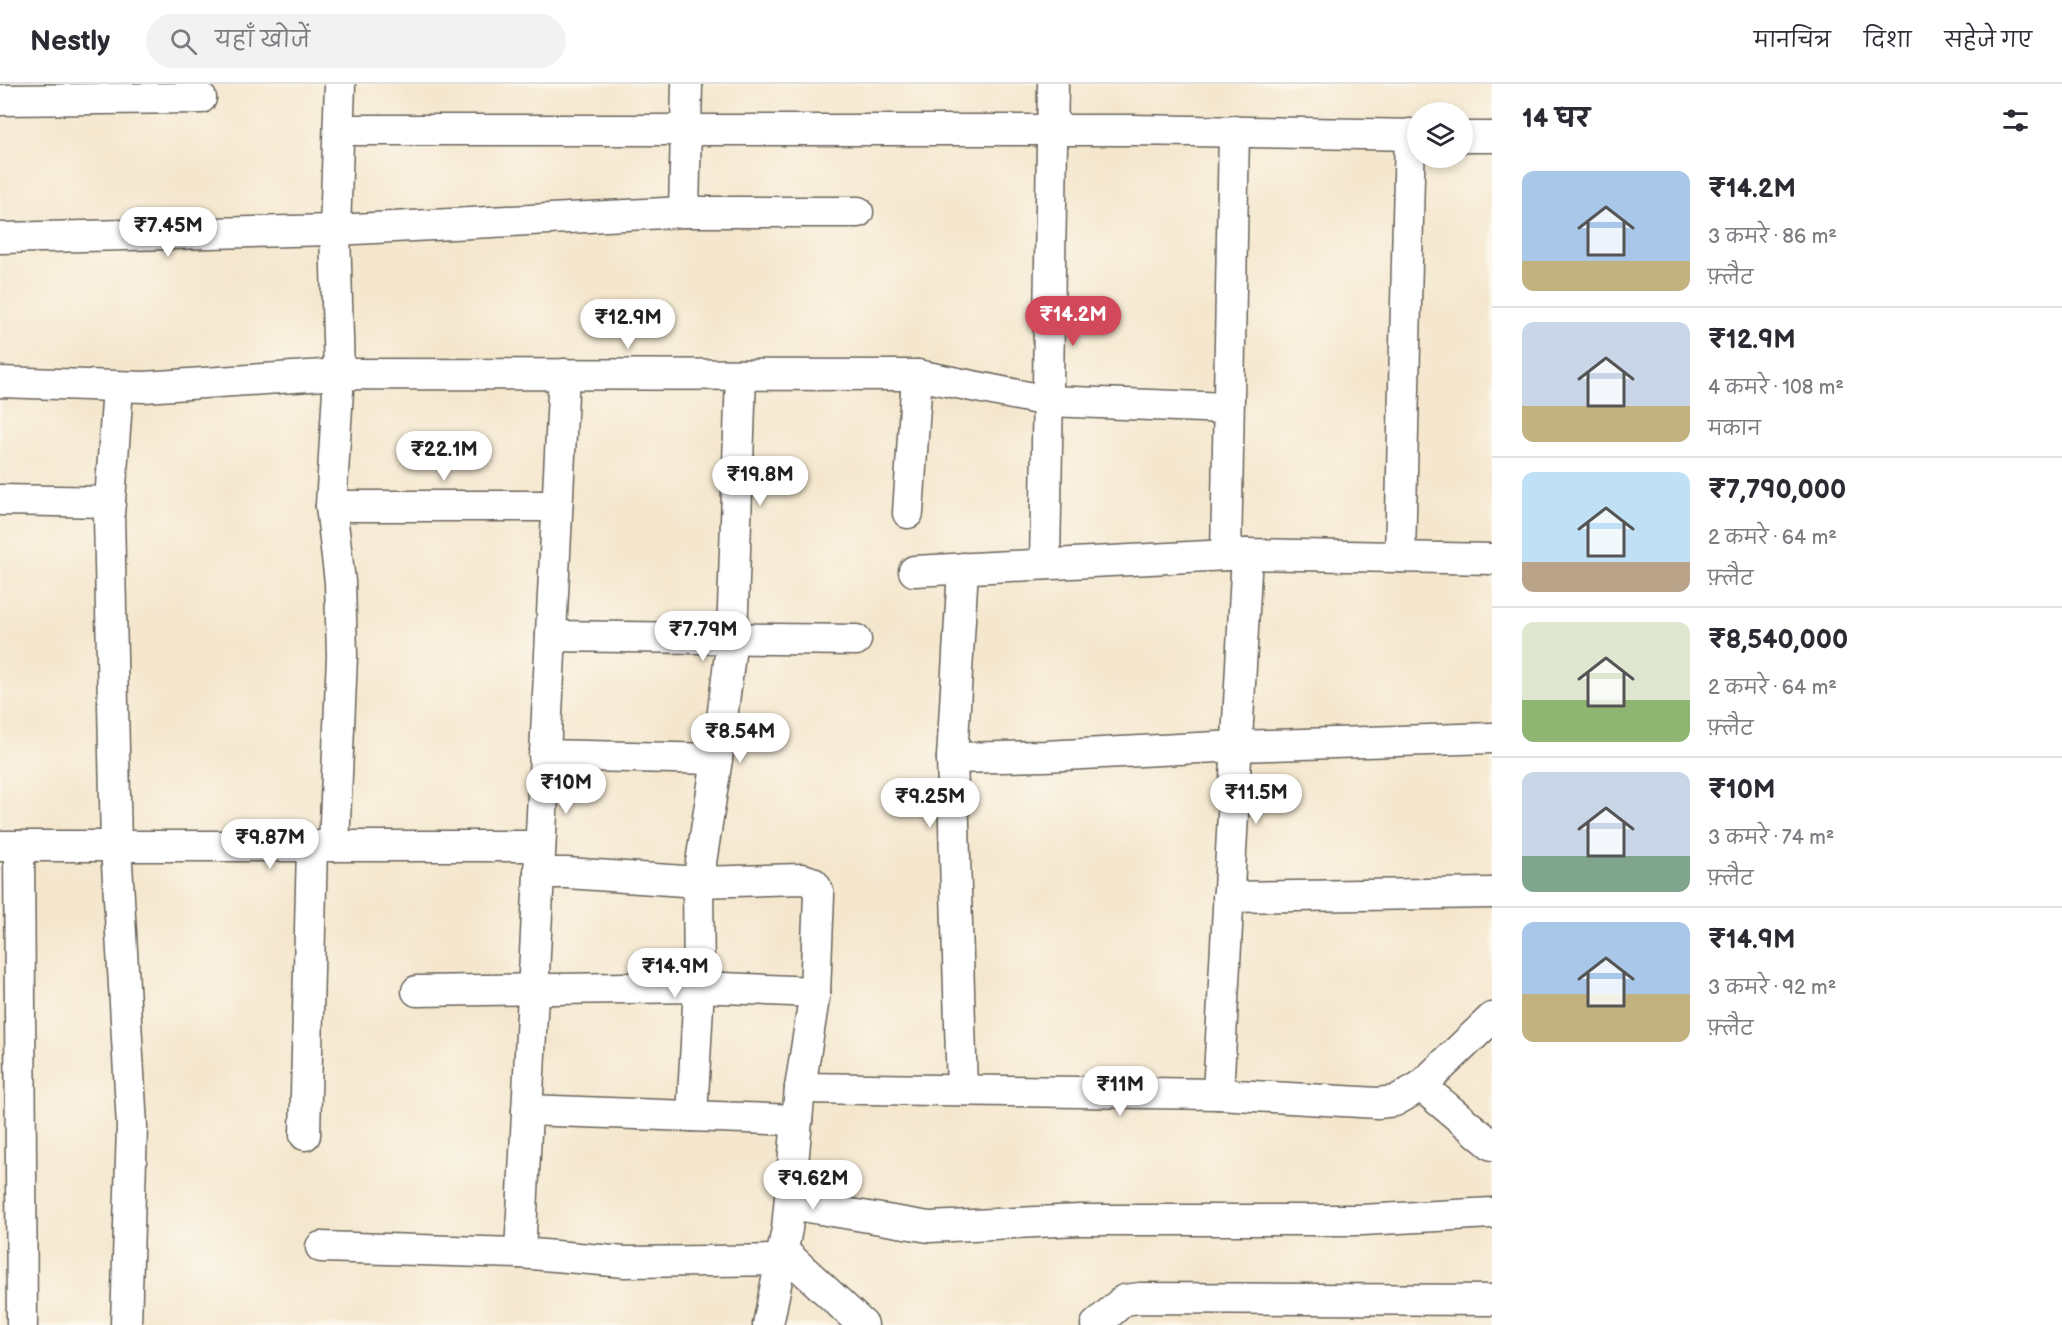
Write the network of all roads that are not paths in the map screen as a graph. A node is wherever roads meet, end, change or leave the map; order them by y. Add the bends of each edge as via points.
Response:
1 (340, 84) edge
2 (687, 84) edge
3 (1053, 84) edge
4 (201, 98) dead end
5 (0, 100) edge
6 (339, 130) junction
7 (686, 130) junction
8 (1053, 130) junction
9 (1234, 131) junction
10 (1407, 135) edge
11 (1473, 137) edge
12 (1492, 137) edge
13 (1413, 168) edge
14 (684, 212) junction
15 (858, 212) dead end
16 (335, 230) junction
17 (0, 238) edge
18 (339, 374) junction
19 (564, 374) junction
20 (741, 375) junction
21 (916, 375) junction
22 (0, 382) edge
23 (118, 387) junction
24 (1048, 401) junction
25 (1228, 408) junction
26 (0, 500) edge
27 (110, 502) junction
28 (331, 506) junction
29 (557, 506) junction
30 (908, 513) dead end
31 (1237, 554) junction
32 (1400, 557) junction
33 (1492, 559) edge
34 (1045, 564) junction
35 (963, 568) junction
36 (914, 571) dead end
37 (550, 636) junction
38 (732, 638) junction
39 (856, 640) dead end
40 (1492, 738) edge
41 (1236, 746) junction
42 (544, 755) junction
43 (952, 758) junction
44 (717, 759) junction
45 (10, 846) edge
46 (116, 846) junction
47 (323, 846) junction
48 (540, 859) junction
49 (698, 882) junction
50 (1492, 893) edge
51 (1227, 897) junction
52 (699, 987) junction
53 (533, 990) junction
54 (417, 991) dead end
55 (815, 992) junction
56 (1492, 1018) edge
57 (1421, 1086) junction
58 (800, 1088) junction
59 (962, 1090) junction
60 (1218, 1094) junction
61 (527, 1110) junction
62 (692, 1116) junction
63 (797, 1120) junction
64 (305, 1135) dead end
65 (1492, 1145) edge
66 (789, 1204) junction
67 (1492, 1213) edge
68 (321, 1247) dead end
69 (520, 1254) junction
70 (783, 1255) junction
71 (1492, 1300) edge
72 (22, 1325) edge
73 (126, 1325) edge
74 (768, 1325) edge
75 (862, 1325) edge
76 (1096, 1325) edge

1 - 6 street
2 - 7 street
3 - 8 street
4 - 5 street
6 - 7 street
6 - 16 street
7 - 8 street
7 - 14 street
8 - 9 street
8 - 24 street
9 - 10 street
9 - 25 street
11 - 12 street
13 - 32 street
14 - 15 street
14 - 16 street
16 - 17 street
16 - 18 street
18 - 19 street
18 - 23 street
18 - 28 street
19 - 20 street
19 - 29 street
20 - 21 street
20 - 38 street
21 - 24 street
21 - 30 street
22 - 23 street
23 - 27 street
24 - 25 street
24 - 34 street
25 - 31 street
26 - 27 street
27 - 46 street
28 - 29 street
28 - 47 street via 340,582 342,656
29 - 37 street
31 - 32 street
31 - 34 street
31 - 41 street
32 - 33 street
34 - 35 street
35 - 36 street
35 - 43 street
37 - 38 street
37 - 42 street
38 - 39 street
38 - 44 street
40 - 41 street
41 - 43 street
41 - 51 street
42 - 44 street
42 - 48 street
43 - 59 street
44 - 49 street
45 - 46 street
45 - 72 street
46 - 47 street
46 - 73 street via 132,1126
47 - 48 street
47 - 64 street
48 - 49 street via 567,873
48 - 53 street
49 - 52 street
49 - 55 street via 802,879 817,886
50 - 51 street
51 - 60 street
52 - 53 street
52 - 55 street
52 - 62 street
53 - 54 street
53 - 61 street
55 - 58 street
56 - 57 street
57 - 60 street via 1395,1101 1378,1103
57 - 65 street
58 - 59 street
58 - 63 street
59 - 60 street
61 - 62 street
61 - 69 street
62 - 63 street
63 - 66 street
66 - 67 street via 929,1227 1080,1220 1362,1220
66 - 70 street
68 - 69 street
69 - 70 street via 625,1262
70 - 74 street
70 - 75 street
71 - 76 street via 1140,1298 1124,1300

